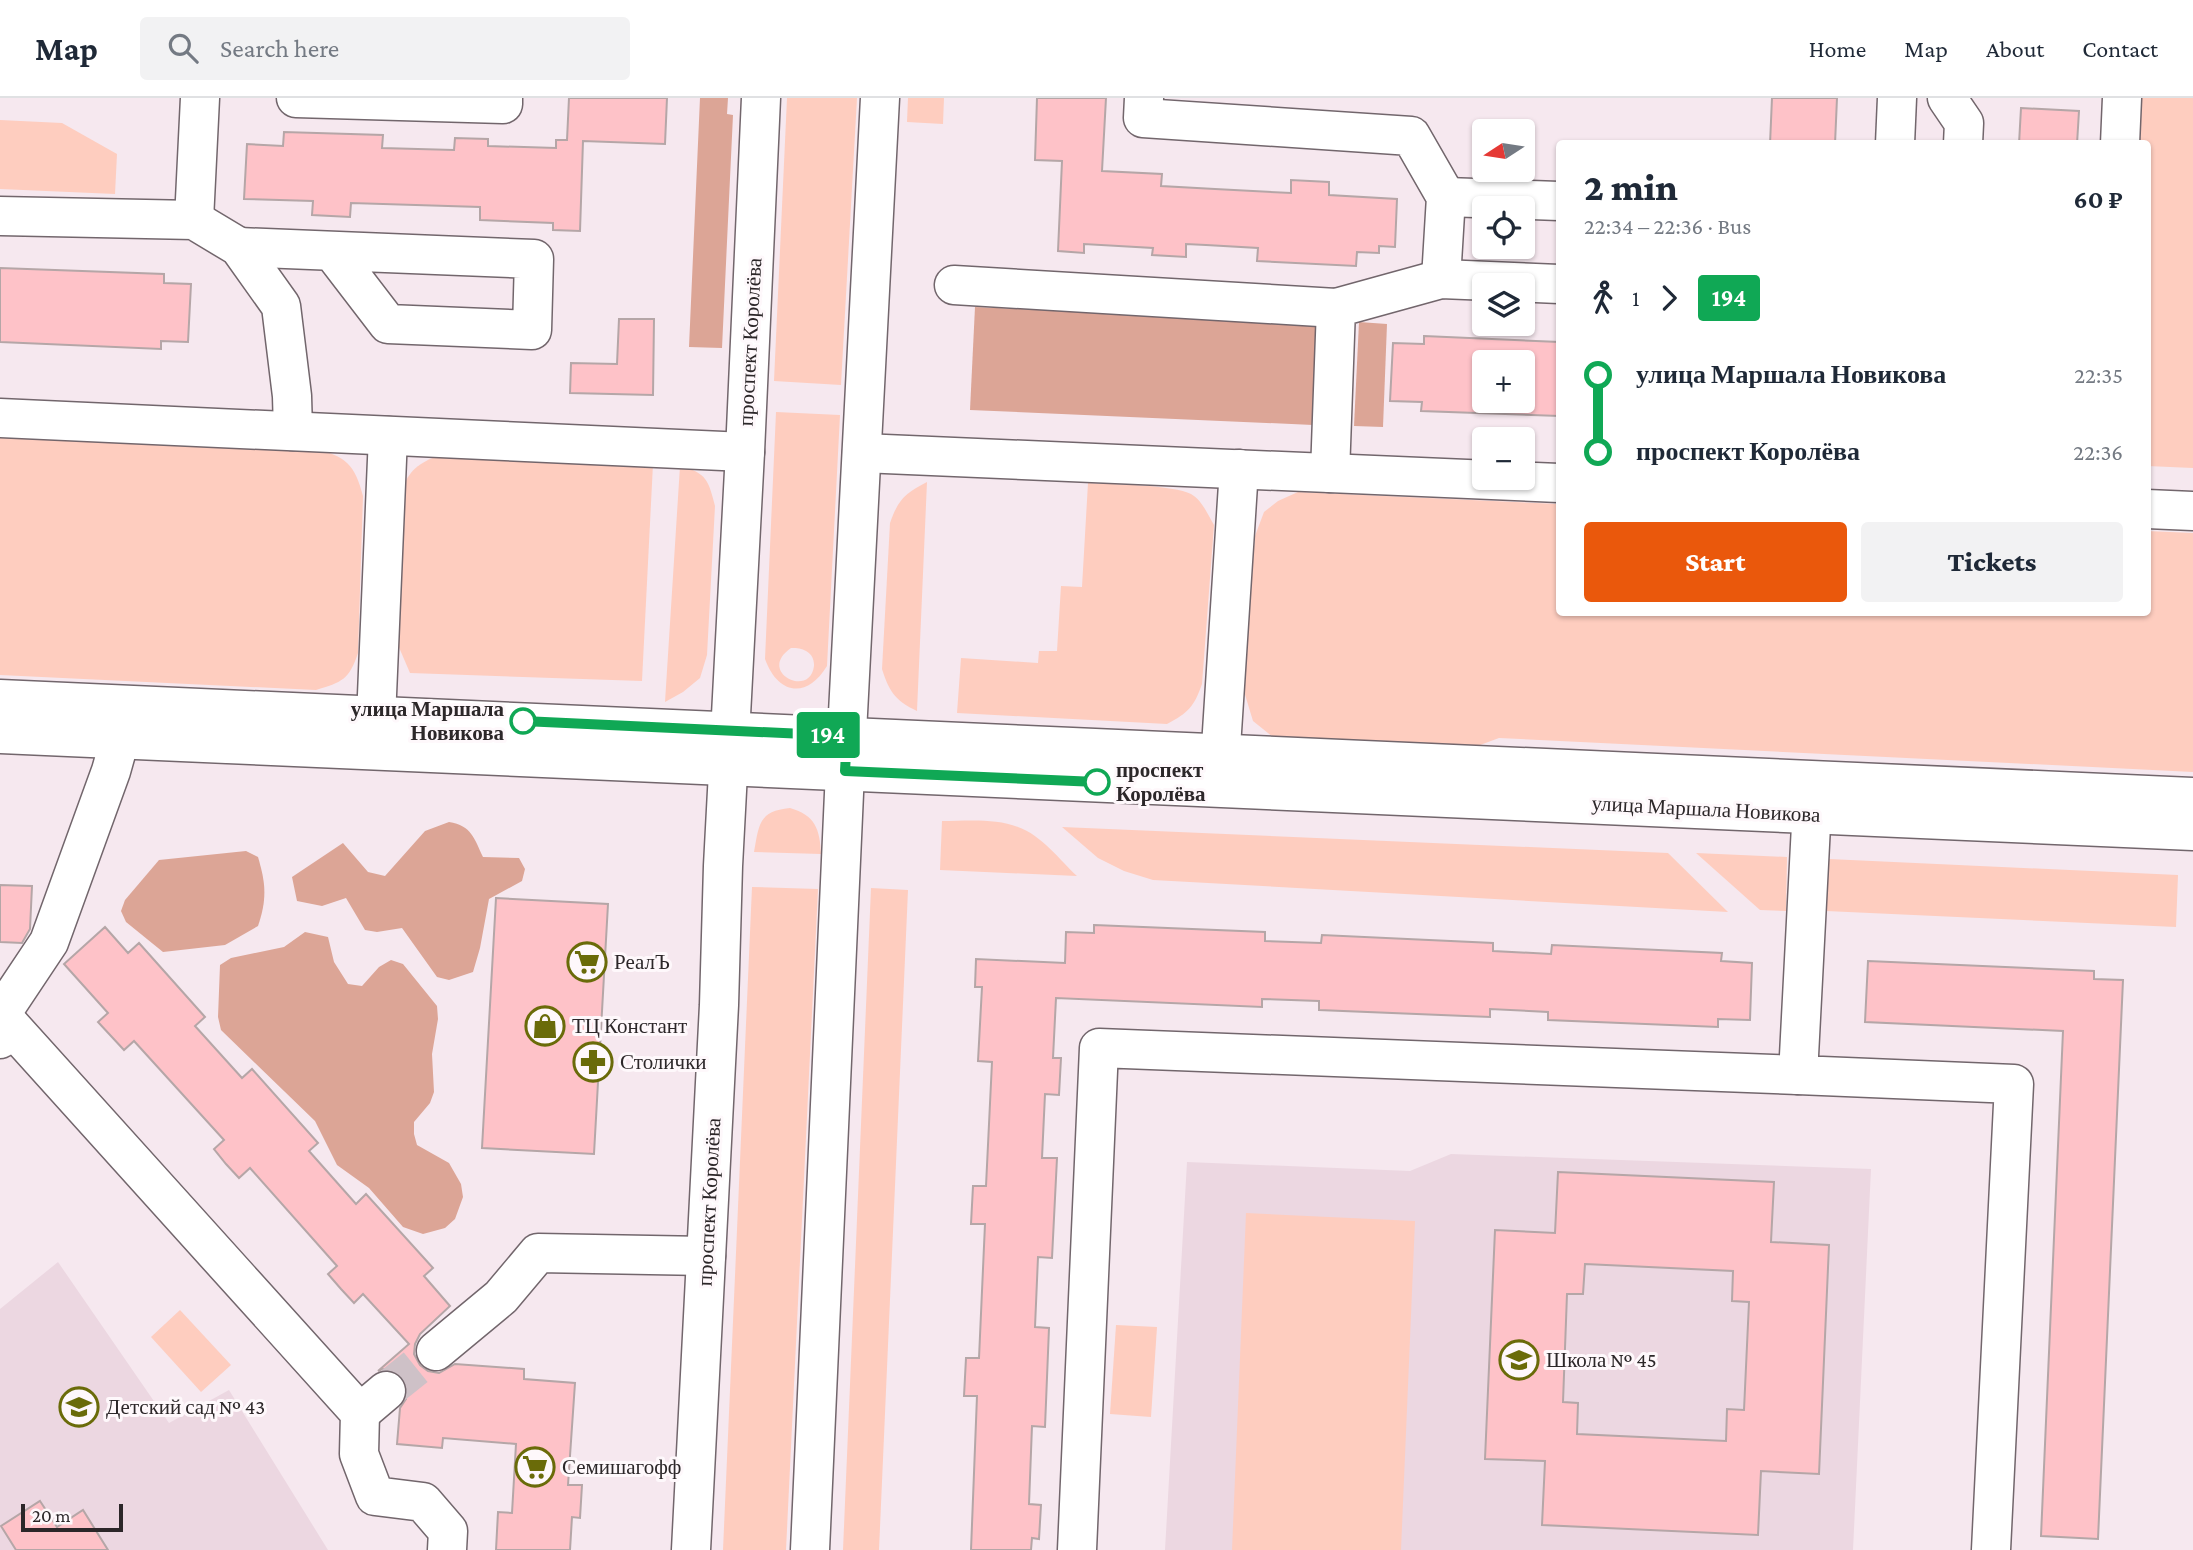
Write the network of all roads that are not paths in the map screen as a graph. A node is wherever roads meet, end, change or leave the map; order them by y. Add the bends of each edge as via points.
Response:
1 (200, 98) edge
2 (296, 98) edge
3 (503, 98) edge
4 (761, 98) edge
5 (880, 98) edge
6 (1144, 98) edge
7 (1897, 98) edge
8 (1947, 98) edge
9 (2122, 98) edge
10 (1895, 140) edge
11 (1963, 140) edge
12 (2120, 140) edge
13 (1446, 197) junction
14 (1556, 201) edge
15 (0, 216) edge
16 (194, 220) junction
17 (239, 247) junction
18 (332, 251) junction
19 (1441, 279) junction
20 (1556, 284) edge
21 (954, 285) dead end
22 (1336, 308) junction
23 (0, 418) edge
24 (293, 432) junction
25 (388, 436) junction
26 (745, 453) junction
27 (862, 453) junction
28 (1239, 469) junction
29 (1329, 473) junction
30 (1556, 483) edge
31 (2151, 509) edge
32 (2193, 511) edge
33 (0, 699) edge
34 (121, 722) junction
35 (376, 732) junction
36 (0, 734) edge
37 (729, 748) junction
38 (846, 753) junction
39 (1220, 770) junction
40 (1813, 797) junction
41 (2193, 797) edge
42 (2193, 831) edge
43 (0, 1023) edge
44 (1798, 1075) junction
45 (706, 1256) junction
46 (436, 1350) tunnel mouth
47 (447, 1550) edge
48 (691, 1550) edge
49 (810, 1550) edge
50 (1077, 1550) edge
51 (1991, 1550) edge

1 - 16 street
2 - 3 street via 503,104
4 - 26 street, проспект Королёва
5 - 27 street
6 - 13 street via 1143,118 1411,136
7 - 10 street
8 - 11 street via 1964,123
9 - 12 street
13 - 14 street
13 - 19 street
15 - 16 street
16 - 17 street
17 - 18 street
17 - 24 street via 282,306
18 - 18 street via 534,259 532,330 388,324
19 - 20 street
19 - 22 street
21 - 22 street
22 - 29 street
23 - 24 street
24 - 25 street
25 - 26 street
25 - 35 street
26 - 37 street, проспект Королёва
27 - 28 street
27 - 38 street
28 - 29 street
28 - 39 street
29 - 30 street
31 - 32 street
33 - 34 street, улица Маршала Новикова
34 - 35 street, улица Маршала Новикова
34 - 36 street, улица Маршала Новикова
34 - 43 street via 49,942
35 - 37 street, улица Маршала Новикова
37 - 38 street, улица Маршала Новикова
37 - 45 street, проспект Королёва
38 - 39 street, улица Маршала Новикова
38 - 49 street
39 - 40 street, улица Маршала Новикова
40 - 41 street, улица Маршала Новикова
40 - 42 street, улица Маршала Новикова
40 - 44 street
43 - 47 street via 373,1402 359,1454 375,1496 423,1503 448,1531
44 - 50 street via 1099,1048
44 - 51 street via 2014,1084
45 - 46 street via 538,1253 501,1297
45 - 48 street, проспект Королёва

